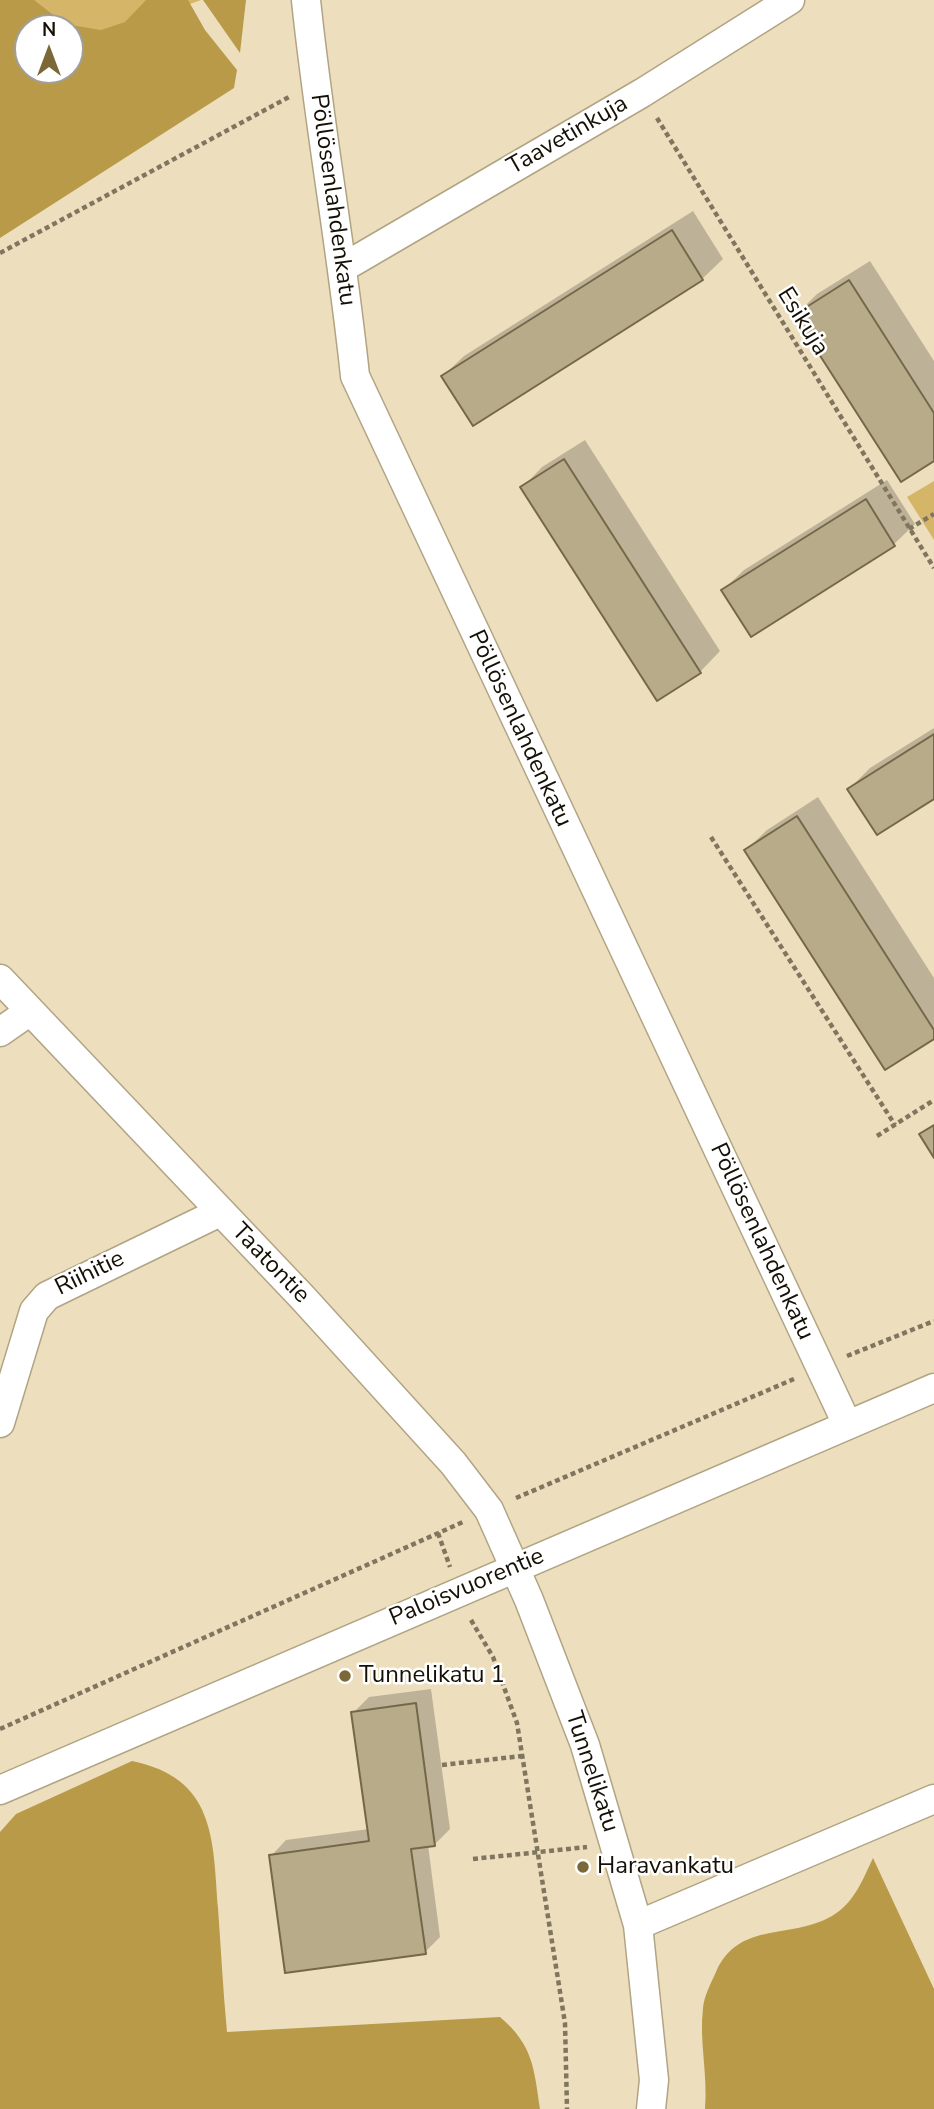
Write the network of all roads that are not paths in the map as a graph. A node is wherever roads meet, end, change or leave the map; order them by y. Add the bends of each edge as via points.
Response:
1 (306, 0) edge
2 (790, 0) edge
3 (344, 267) junction
4 (0, 979) edge
5 (30, 1011) junction
6 (0, 1032) edge
7 (220, 1212) junction
8 (934, 1388) edge
9 (0, 1423) edge
10 (847, 1424) junction
11 (516, 1567) junction
12 (0, 1790) edge
13 (934, 1799) edge
14 (638, 1925) junction
15 (651, 2109) edge

1 - 3 street, Pöllösenlahdenkatu via 314,83
2 - 3 street, Taavetinkuja via 642,93
3 - 10 street, Pöllösenlahdenkatu via 355,376
4 - 5 street, Taatontie
5 - 6 street
5 - 7 street, Taatontie
7 - 9 street, Riihitie via 47,1296 34,1311
7 - 11 street, Taatontie via 453,1463 489,1510
8 - 10 street, Paloisvuorentie
10 - 11 street, Paloisvuorentie
11 - 12 street, Paloisvuorentie
11 - 14 street, Tunnelikatu via 585,1745
13 - 14 street
14 - 15 street, Tunnelikatu via 654,2080

